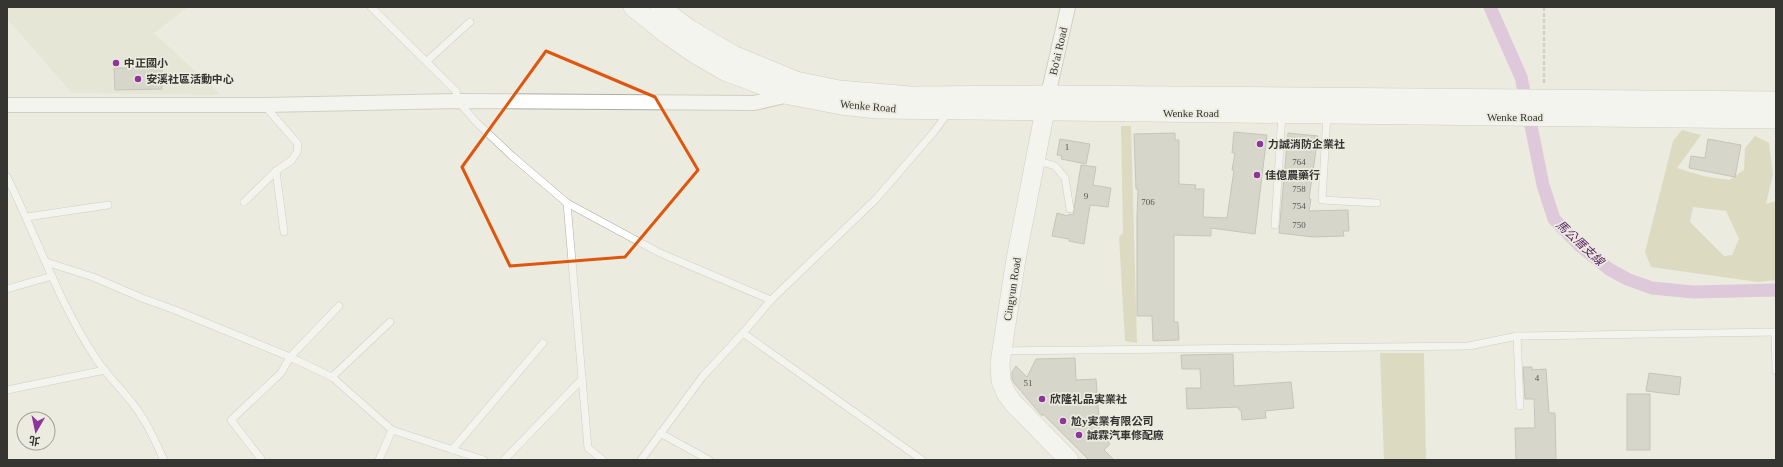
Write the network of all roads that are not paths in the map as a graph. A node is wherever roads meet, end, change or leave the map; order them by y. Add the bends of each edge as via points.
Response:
1 (371, 7) edge
2 (633, 7) edge
3 (660, 7) edge
4 (1068, 7) edge
5 (470, 22) dead end
6 (427, 61) junction
7 (793, 88) junction
8 (458, 101) junction
9 (1776, 101) edge
10 (955, 103) junction
11 (1046, 103) junction
12 (7, 105) edge
13 (265, 105) junction
14 (1504, 108) junction
15 (1547, 108) junction
16 (1282, 114) junction
17 (1327, 114) junction
18 (1776, 119) edge
19 (1036, 160) junction
20 (276, 171) junction
21 (7, 177) edge
22 (244, 202) dead end
23 (567, 203) junction
24 (1377, 203) dead end
25 (108, 205) dead end
26 (1070, 209) dead end
27 (27, 217) junction
28 (1275, 225) dead end
29 (284, 232) dead end
30 (46, 262) junction
31 (52, 276) junction
32 (7, 289) edge
33 (771, 300) junction
34 (339, 306) dead end
35 (390, 322) dead end
36 (1775, 332) edge
37 (743, 333) junction
38 (1518, 336) junction
39 (543, 343) dead end
40 (1002, 351) junction
41 (290, 357) junction
42 (105, 370) junction
43 (1776, 371) edge
44 (332, 377) junction
45 (582, 379) junction
46 (7, 390) edge
47 (1520, 406) dead end
48 (392, 430) junction
49 (660, 433) junction
50 (452, 450) junction
51 (261, 459) edge
52 (164, 460) edge
53 (379, 460) edge
54 (484, 460) edge
55 (504, 460) edge
56 (603, 460) edge
57 (641, 460) edge
58 (709, 460) edge
59 (922, 460) edge
60 (1069, 460) edge

1 - 6 lane
2 - 7 main road, Wenke Road via 674,40 725,71
3 - 7 main road, Wenke Road via 689,29
4 - 11 street, Bo'ai Road
5 - 6 lane
6 - 8 lane via 456,91
7 - 8 street via 754,103
7 - 10 main road, Wenke Road via 841,105 877,109
8 - 13 street
8 - 23 lane via 476,122
9 - 15 main road, Wenke Road
10 - 11 main road, Wenke Road
10 - 33 lane via 934,133 876,199
11 - 14 main road, Wenke Road
11 - 16 main road, Wenke Road
11 - 19 main road, Cingyun Road
12 - 13 street
13 - 20 lane via 298,144 292,160
14 - 15 main road, Wenke Road
14 - 17 main road, Wenke Road
15 - 18 main road, Wenke Road
16 - 17 main road, Wenke Road
16 - 28 lane
17 - 24 lane via 1322,200
19 - 26 lane via 1055,166 1065,178
19 - 40 main road, Cingyun Road via 1016,259
20 - 22 lane
20 - 29 lane
21 - 27 lane
23 - 33 lane via 660,253
23 - 45 lane
25 - 27 lane
27 - 30 lane
30 - 31 lane
30 - 41 lane via 93,277
31 - 32 lane
31 - 42 lane via 68,309
33 - 37 lane
34 - 41 lane
35 - 44 lane
36 - 38 lane
36 - 43 lane
37 - 49 lane via 703,376
37 - 59 lane
38 - 40 lane via 1469,346
38 - 47 lane
39 - 50 lane
40 - 60 main road, Cingyun Road via 1001,381 1006,393 1013,404
41 - 44 lane
41 - 51 lane via 281,373 231,420
42 - 46 lane
42 - 52 lane via 142,416
44 - 48 lane
45 - 55 lane
45 - 56 lane via 588,448
48 - 50 lane
48 - 53 lane
49 - 57 lane
49 - 58 lane
50 - 54 lane

